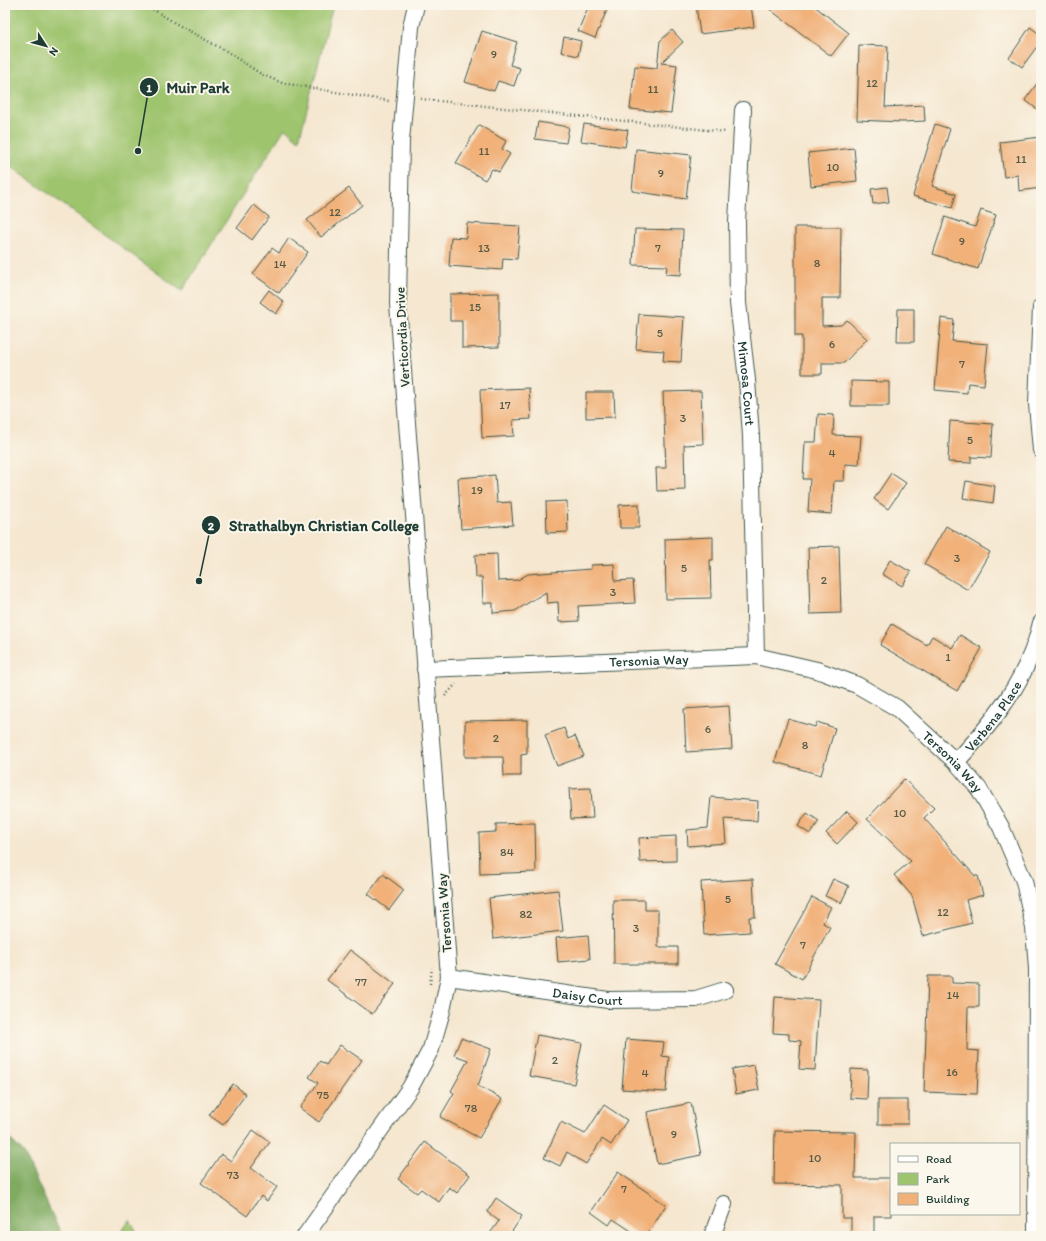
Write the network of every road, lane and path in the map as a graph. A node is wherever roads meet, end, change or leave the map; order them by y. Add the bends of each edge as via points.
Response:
1 (146, 5) edge
2 (416, 5) edge
3 (415, 99) dead end
4 (390, 102) dead end
5 (743, 110) dead end
6 (728, 132) dead end
7 (1041, 307) edge
8 (1041, 450) edge
9 (1041, 623) edge
10 (756, 656) junction
11 (425, 670) junction
12 (460, 682) dead end
13 (443, 699) dead end
14 (956, 762) junction
15 (433, 965) dead end
16 (449, 977) junction
17 (431, 990) dead end
18 (725, 990) dead end
19 (1039, 1103) edge
20 (724, 1204) dead end
21 (305, 1236) edge
22 (712, 1236) edge
23 (1036, 1236) edge

1 - 4 path via 261,74 282,83
2 - 11 street, Verticordia Drive via 411,27 401,141 398,304
3 - 6 path
5 - 10 street, Mimosa Court via 737,222 738,303 751,436
7 - 8 street via 1037,404
9 - 14 street, Verbena Place via 1037,640 1016,686 983,734
10 - 11 street, Tersonia Way
10 - 14 street, Tersonia Way via 817,670 857,685 897,708
11 - 16 street, Tersonia Way
12 - 13 path via 447,692
14 - 19 street, Tersonia Way via 979,789 1001,827 1024,881 1034,928 1037,969
15 - 17 path via 429,978
16 - 18 street, Daisy Court via 608,1000 696,999
16 - 21 street, Tersonia Way via 431,1049 410,1088
19 - 23 street, Tersonia Way
20 - 22 street

